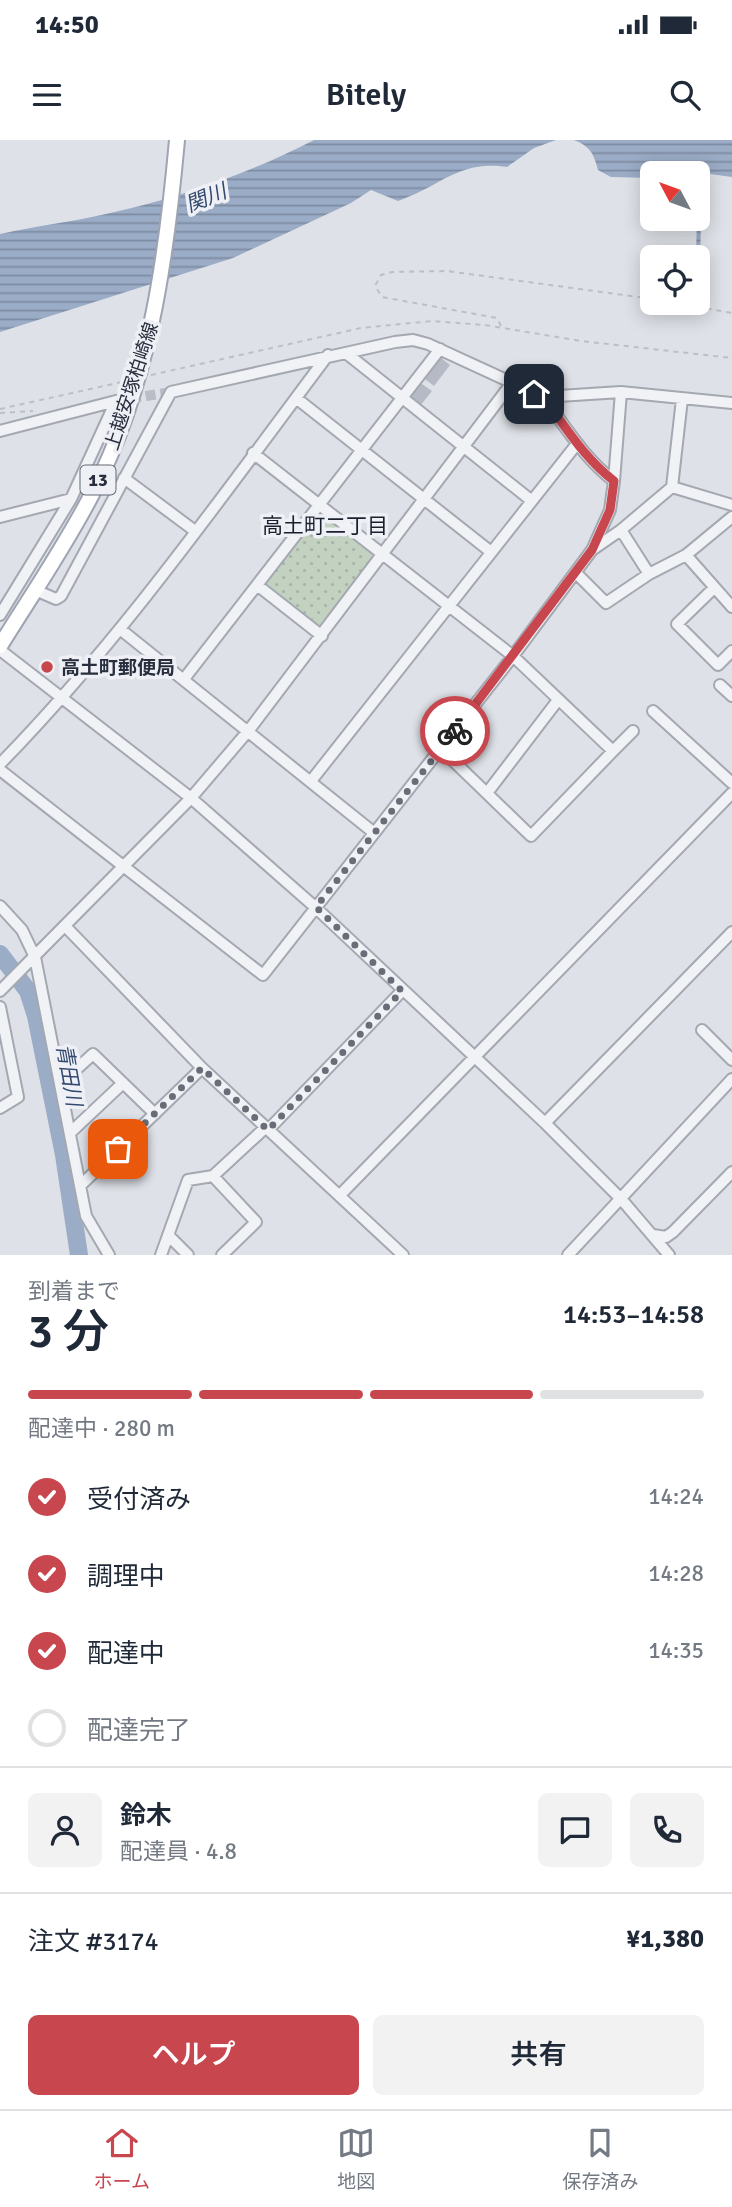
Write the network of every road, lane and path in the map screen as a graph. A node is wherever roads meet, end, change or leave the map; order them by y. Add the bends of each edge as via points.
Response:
1 (177, 140) edge
2 (640, 297) edge
3 (710, 309) edge
4 (732, 313) edge
5 (501, 327) dead end
6 (440, 349) junction
7 (346, 353) junction
8 (328, 355) junction
9 (136, 379) junction
10 (511, 384) junction
11 (621, 392) junction
12 (401, 397) junction
13 (543, 397) junction
14 (296, 398) junction
15 (682, 399) junction
16 (732, 403) edge
17 (0, 409) edge
18 (0, 431) edge
19 (576, 445) junction
20 (464, 448) junction
21 (360, 449) junction
22 (253, 453) junction
23 (124, 478) junction
24 (614, 481) junction
25 (672, 488) junction
26 (71, 499) junction
27 (424, 499) junction
28 (531, 501) junction
29 (319, 504) junction
30 (732, 505) edge
31 (0, 517) edge
32 (732, 517) edge
33 (621, 530) junction
34 (195, 531) junction
35 (592, 550) junction
36 (491, 552) junction
37 (382, 553) junction
38 (685, 555) junction
39 (576, 573) junction
40 (649, 574) junction
41 (257, 585) junction
42 (714, 589) junction
43 (35, 590) junction
44 (449, 605) junction
45 (732, 607) edge
46 (0, 615) edge
47 (120, 629) junction
48 (322, 636) junction
49 (0, 648) edge
50 (732, 651) edge
51 (513, 656) junction
52 (184, 679) junction
53 (720, 685) dead end
54 (732, 696) edge
55 (64, 699) junction
56 (558, 700) junction
57 (653, 711) dead end
58 (249, 730) junction
59 (633, 731) dead end
60 (441, 749) junction
61 (613, 751) junction
62 (0, 764) edge
63 (0, 770) edge
64 (311, 781) junction
65 (732, 783) edge
66 (487, 793) junction
67 (732, 793) edge
68 (191, 798) junction
69 (373, 832) junction
70 (122, 868) junction
71 (0, 906) edge
72 (316, 907) junction
73 (66, 927) junction
74 (732, 932) edge
75 (32, 960) junction
76 (2, 989) edge
77 (402, 991) junction
78 (0, 1007) edge
79 (702, 1030) dead end
80 (474, 1056) junction
81 (732, 1060) edge
82 (202, 1068) junction
83 (732, 1079) edge
84 (61, 1083) junction
85 (123, 1083) junction
86 (0, 1108) edge
87 (155, 1114) junction
88 (545, 1123) junction
89 (267, 1129) junction
90 (71, 1132) junction
91 (732, 1171) edge
92 (213, 1176) junction
93 (81, 1185) junction
94 (341, 1195) junction
95 (622, 1200) junction
96 (168, 1235) junction
97 (653, 1236) junction
98 (233, 1245) junction
99 (109, 1255) edge
100 (161, 1255) edge
101 (188, 1255) edge
102 (222, 1255) edge
103 (242, 1255) edge
104 (403, 1255) edge
105 (568, 1255) edge
106 (669, 1255) edge

1 - 9 main road, 上越安塚柏崎線 / 13 via 160,287
2 - 5 path via 447,271 392,272 376,280 374,286 382,298 497,317
3 - 4 path
6 - 7 street via 413,340
6 - 10 street
6 - 12 street
7 - 8 street
7 - 12 street
8 - 14 street
8 - 23 street via 171,392
9 - 17 path
9 - 43 main road, 上越安塚柏崎線 / 13 via 92,494
10 - 13 street
10 - 20 street
11 - 13 street
11 - 15 street
11 - 24 street
12 - 20 street
12 - 21 street
13 - 19 street
14 - 21 street
14 - 22 street
15 - 16 street
15 - 25 street
18 - 26 street via 116,401
19 - 24 street
19 - 28 street
20 - 27 street
20 - 28 street
21 - 27 street
21 - 29 street
22 - 29 street
22 - 34 street
23 - 34 street
23 - 43 street via 61,596 56,599
24 - 35 street via 610,510
25 - 30 street
25 - 33 street
26 - 31 street
26 - 46 street
27 - 36 street
27 - 37 street
28 - 36 street
29 - 37 street
29 - 41 street
32 - 38 street
33 - 35 street
33 - 40 street
34 - 47 street
35 - 39 street
36 - 44 street
37 - 44 street
37 - 48 street
38 - 40 street
38 - 42 street
39 - 40 street via 606,603
39 - 51 street
41 - 48 street
41 - 52 street
42 - 45 street
42 - 50 street via 677,624 718,665
43 - 49 main road, 上越安塚柏崎線 / 13
44 - 51 street
44 - 64 street
47 - 52 street
47 - 55 street
48 - 58 street
49 - 55 street
51 - 56 street
51 - 60 street
52 - 58 street
53 - 54 street
55 - 62 street
55 - 68 street
56 - 61 street
56 - 66 street
57 - 65 street
58 - 64 street
58 - 68 street
59 - 61 street
60 - 66 street
60 - 69 street
61 - 66 street via 531,836
63 - 70 street
64 - 69 street
67 - 80 street
68 - 70 street
68 - 72 street
69 - 72 street
70 - 72 street via 263,975
70 - 73 street
71 - 75 street via 22,930
72 - 77 street
73 - 75 street
73 - 82 street
74 - 88 street
75 - 76 street
75 - 84 street
77 - 80 street
77 - 89 street
78 - 86 street via 18,1097
79 - 81 street
80 - 88 street
80 - 94 street
82 - 87 street
82 - 89 street
83 - 95 street
84 - 85 street via 93,1054
84 - 90 street
85 - 87 street
85 - 90 street
87 - 93 street
88 - 95 street
89 - 92 street
89 - 94 street
90 - 93 street
91 - 97 street via 674,1232
92 - 96 street via 188,1181
92 - 98 street via 256,1222
93 - 99 street via 86,1216
94 - 104 street
95 - 97 street
95 - 105 street
96 - 100 street
96 - 101 street
97 - 106 street
98 - 102 street
98 - 103 street

